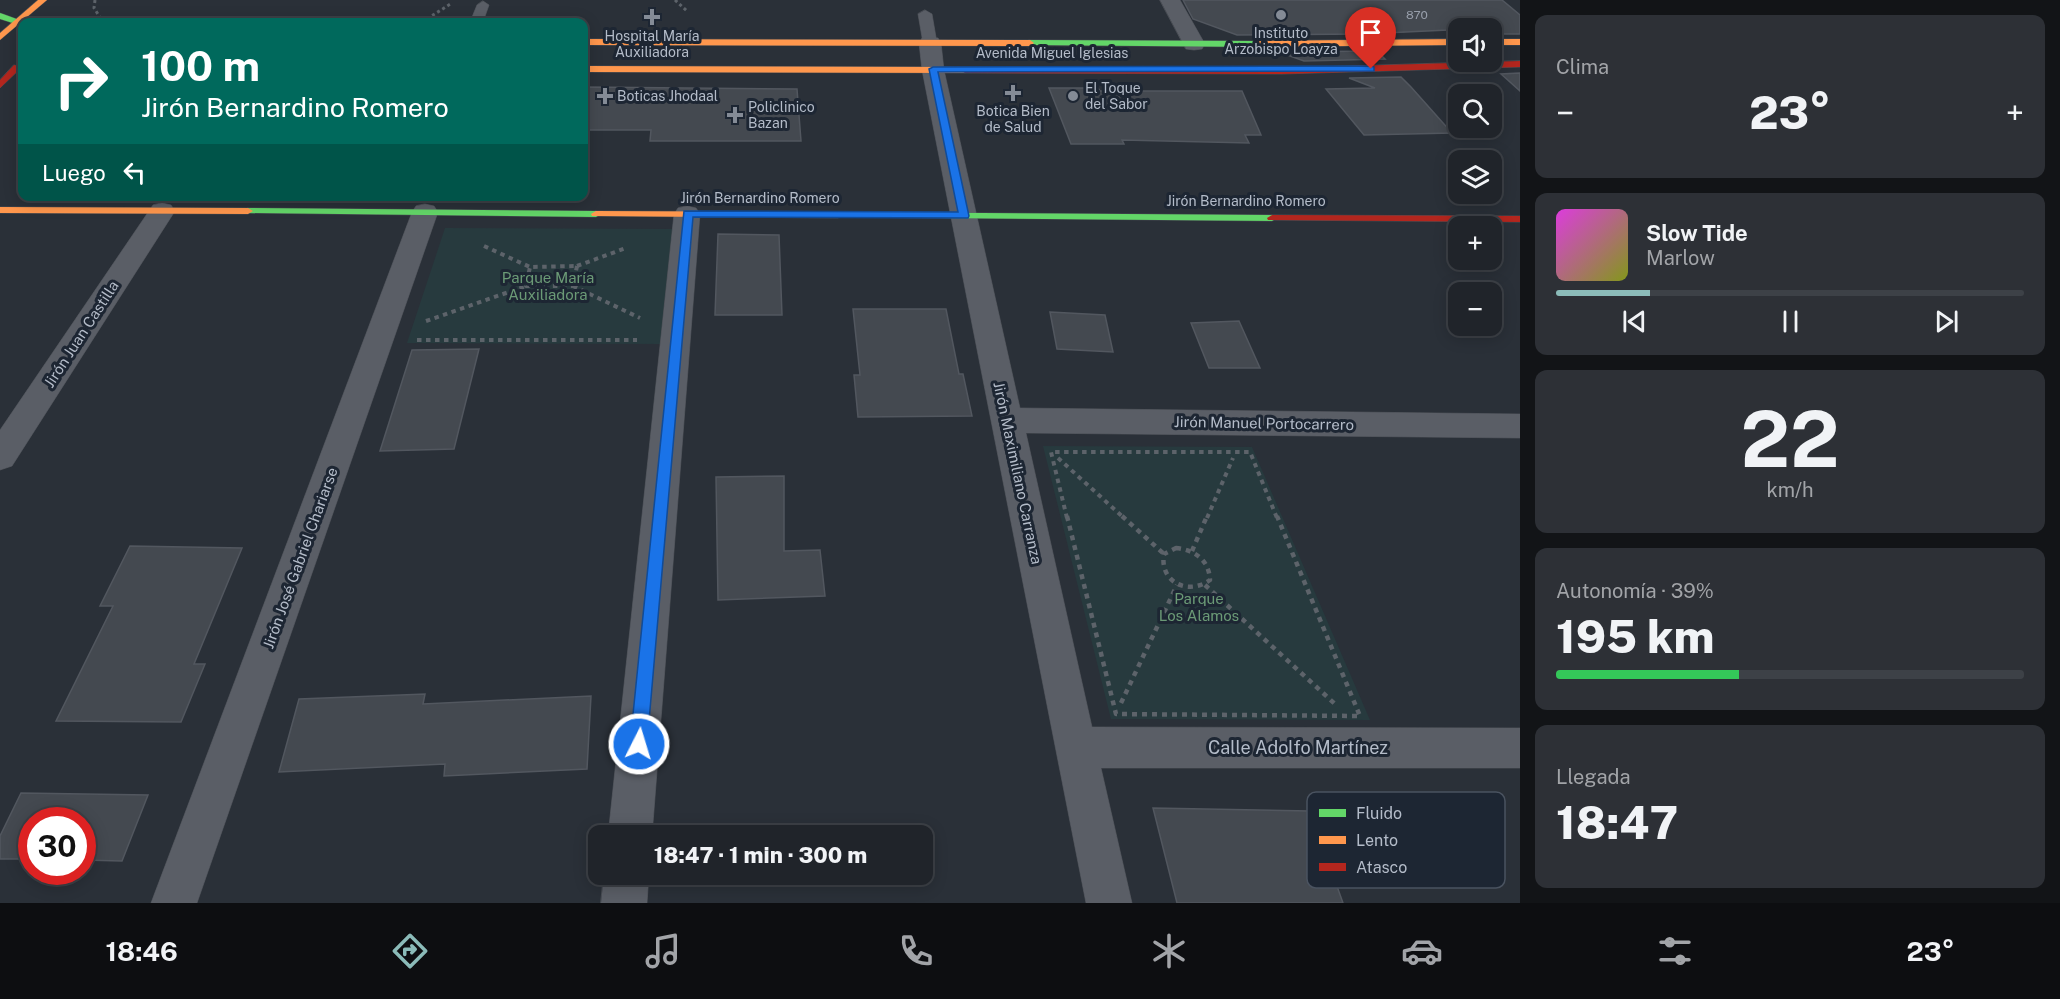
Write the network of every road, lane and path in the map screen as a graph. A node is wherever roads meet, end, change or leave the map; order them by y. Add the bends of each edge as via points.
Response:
1 (44, 0) edge
2 (95, 0) edge
3 (456, 0) edge
4 (1170, 0) edge
5 (483, 5) dead end
6 (3, 13) edge
7 (925, 14) dead end
8 (24, 18) edge
9 (100, 18) edge
10 (428, 18) edge
11 (478, 18) edge
12 (18, 22) edge
13 (18, 24) edge
14 (0, 37) edge
15 (665, 41) junction
16 (588, 42) edge
17 (1448, 42) edge
18 (1502, 42) edge
19 (1520, 42) edge
20 (1194, 44) junction
21 (932, 56) junction
22 (1520, 64) edge
23 (18, 68) edge
24 (0, 69) edge
25 (588, 69) edge
26 (663, 69) junction
27 (18, 70) edge
28 (0, 85) edge
29 (0, 210) edge
30 (162, 211) junction
31 (425, 212) junction
32 (687, 214) junction
33 (964, 216) junction
34 (1520, 219) edge
35 (526, 286) junction
36 (573, 286) junction
37 (423, 313) dead end
38 (649, 322) dead end
39 (417, 332) dead end
40 (648, 340) dead end
41 (1007, 420) junction
42 (1520, 426) edge
43 (1051, 452) junction
44 (1236, 453) junction
45 (0, 457) edge
46 (1192, 551) junction
47 (1164, 554) junction
48 (1177, 585) junction
49 (1206, 585) junction
50 (1116, 714) junction
51 (1347, 715) junction
52 (1077, 747) junction
53 (1520, 747) edge
54 (631, 825) edge
55 (626, 885) edge
56 (174, 903) edge
57 (624, 903) edge
58 (1110, 903) edge

1 - 8 main road
2 - 9 path via 94,8
3 - 10 path
4 - 20 street
5 - 11 lane
6 - 12 main road
7 - 21 lane
13 - 14 main road
15 - 16 main road, Avenida Miguel Iglesias
15 - 21 main road, Avenida Miguel Iglesias
15 - 26 main road
17 - 20 main road, Avenida Miguel Iglesias
18 - 19 main road
20 - 21 main road, Avenida Miguel Iglesias
21 - 22 main road, Avenida Miguel Iglesias via 1282,71
21 - 26 main road, Avenida Miguel Iglesias
21 - 33 street, Jirón Maximiliano Carranza
23 - 24 main road
25 - 26 main road, Avenida Miguel Iglesias
27 - 28 main road
29 - 30 main road, Jirón Bernardino Romero
30 - 31 main road, Jirón Bernardino Romero
30 - 45 street, Jirón Juan Castilla
31 - 32 main road, Jirón Bernardino Romero
31 - 56 street, Jirón José Gabriel Chariarse
32 - 33 main road, Jirón Bernardino Romero
32 - 54 street
33 - 34 main road, Jirón Bernardino Romero
33 - 41 street, Jirón Maximiliano Carranza
35 - 36 path
35 - 36 path via 530,267 577,266
35 - 37 path via 420,323
36 - 38 path
39 - 40 path via 414,340
41 - 42 street, Jirón Manuel Portocarrero
41 - 43 path
41 - 52 street, Jirón Maximiliano Carranza
43 - 44 path
43 - 47 path
43 - 50 path
44 - 46 path
44 - 51 path via 1250,453 1360,716
46 - 47 path via 1176,548
46 - 49 path via 1209,568 1210,580
47 - 48 path via 1165,573
48 - 49 path via 1193,589
48 - 50 path
49 - 51 path
50 - 51 path
50 - 52 path
52 - 53 street, Calle Adolfo Martínez
52 - 58 street, Jirón Maximiliano Carranza
55 - 57 street

